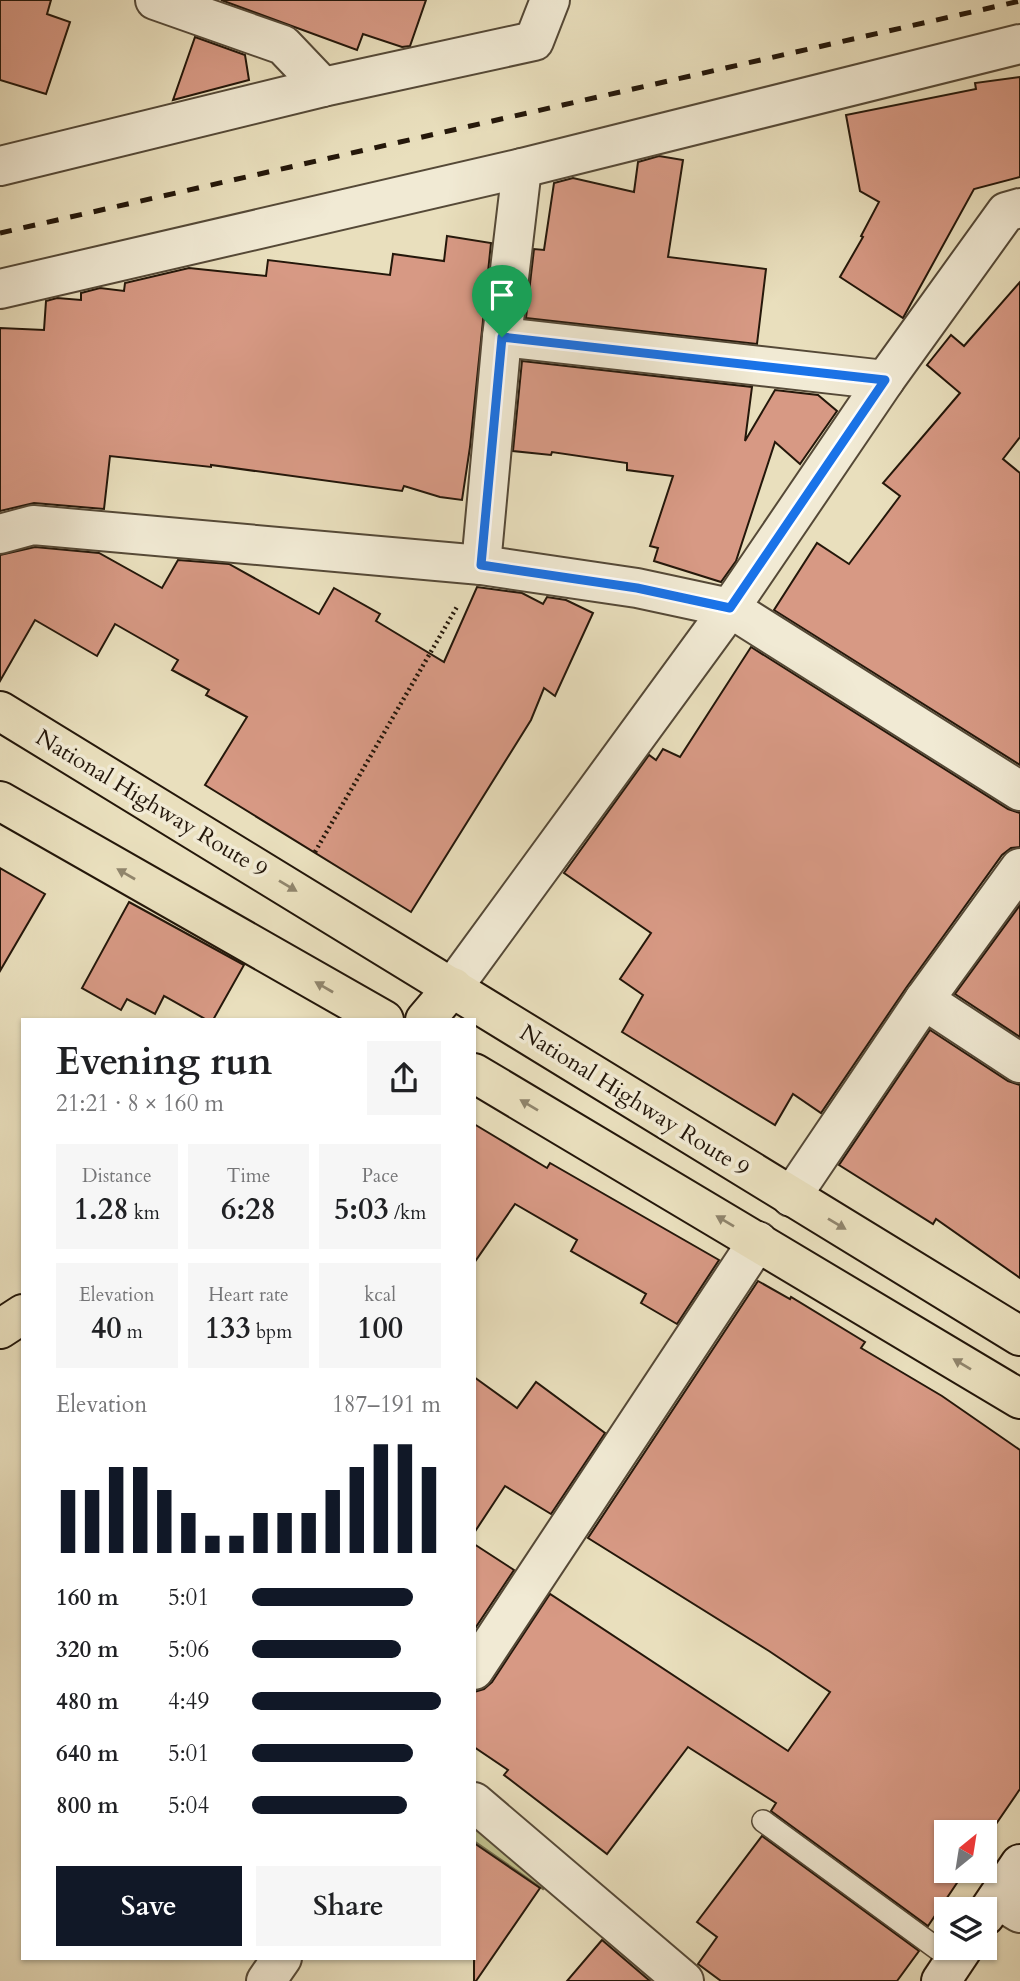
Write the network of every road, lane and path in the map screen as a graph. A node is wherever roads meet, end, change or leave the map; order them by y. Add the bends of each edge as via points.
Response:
1 (155, 0) edge
2 (550, 0) edge
3 (1020, 44) edge
4 (323, 87) junction
5 (0, 166) edge
6 (523, 168) junction
7 (1020, 208) edge
8 (0, 289) edge
9 (502, 337) junction
10 (885, 380) junction
11 (0, 534) edge
12 (481, 565) junction
13 (730, 608) junction
14 (0, 711) edge
15 (1020, 791) edge
16 (0, 802) edge
17 (1020, 868) edge
18 (293, 889) junction
19 (453, 987) junction
20 (924, 1000) junction
21 (380, 1018) edge
22 (427, 1018) edge
23 (1020, 1063) edge
24 (476, 1074) edge
25 (791, 1197) junction
26 (758, 1241) junction
27 (21, 1315) edge
28 (0, 1329) edge
29 (1020, 1336) edge
30 (1020, 1399) edge
31 (476, 1667) edge
32 (476, 1804) edge
33 (763, 1821) dead end
34 (1020, 1864) edge
35 (1001, 1909) edge
36 (281, 1960) edge
37 (953, 1963) edge
38 (266, 1981) edge
39 (684, 1981) edge

1 - 4 street via 282,45
2 - 4 street via 534,41
3 - 6 street
4 - 5 street
6 - 8 street
6 - 9 street
7 - 10 street via 1006,212
9 - 10 street
9 - 12 street
10 - 13 street
11 - 12 street via 33,524
12 - 13 street via 637,588
12 - 18 path
13 - 15 street
13 - 19 street
14 -> 18 main road, National Highway Route 9
21 -> 16 main road
17 - 20 street
18 - 19 main road, National Highway Route 9
19 - 22 main road
19 - 25 main road, National Highway Route 9
20 - 23 street
20 - 25 street
26 -> 24 main road
25 -> 29 main road, National Highway Route 9
30 -> 26 main road
26 - 31 street
27 - 28 main road
32 - 39 street
33 - 37 lane
34 - 35 street
36 - 38 street

